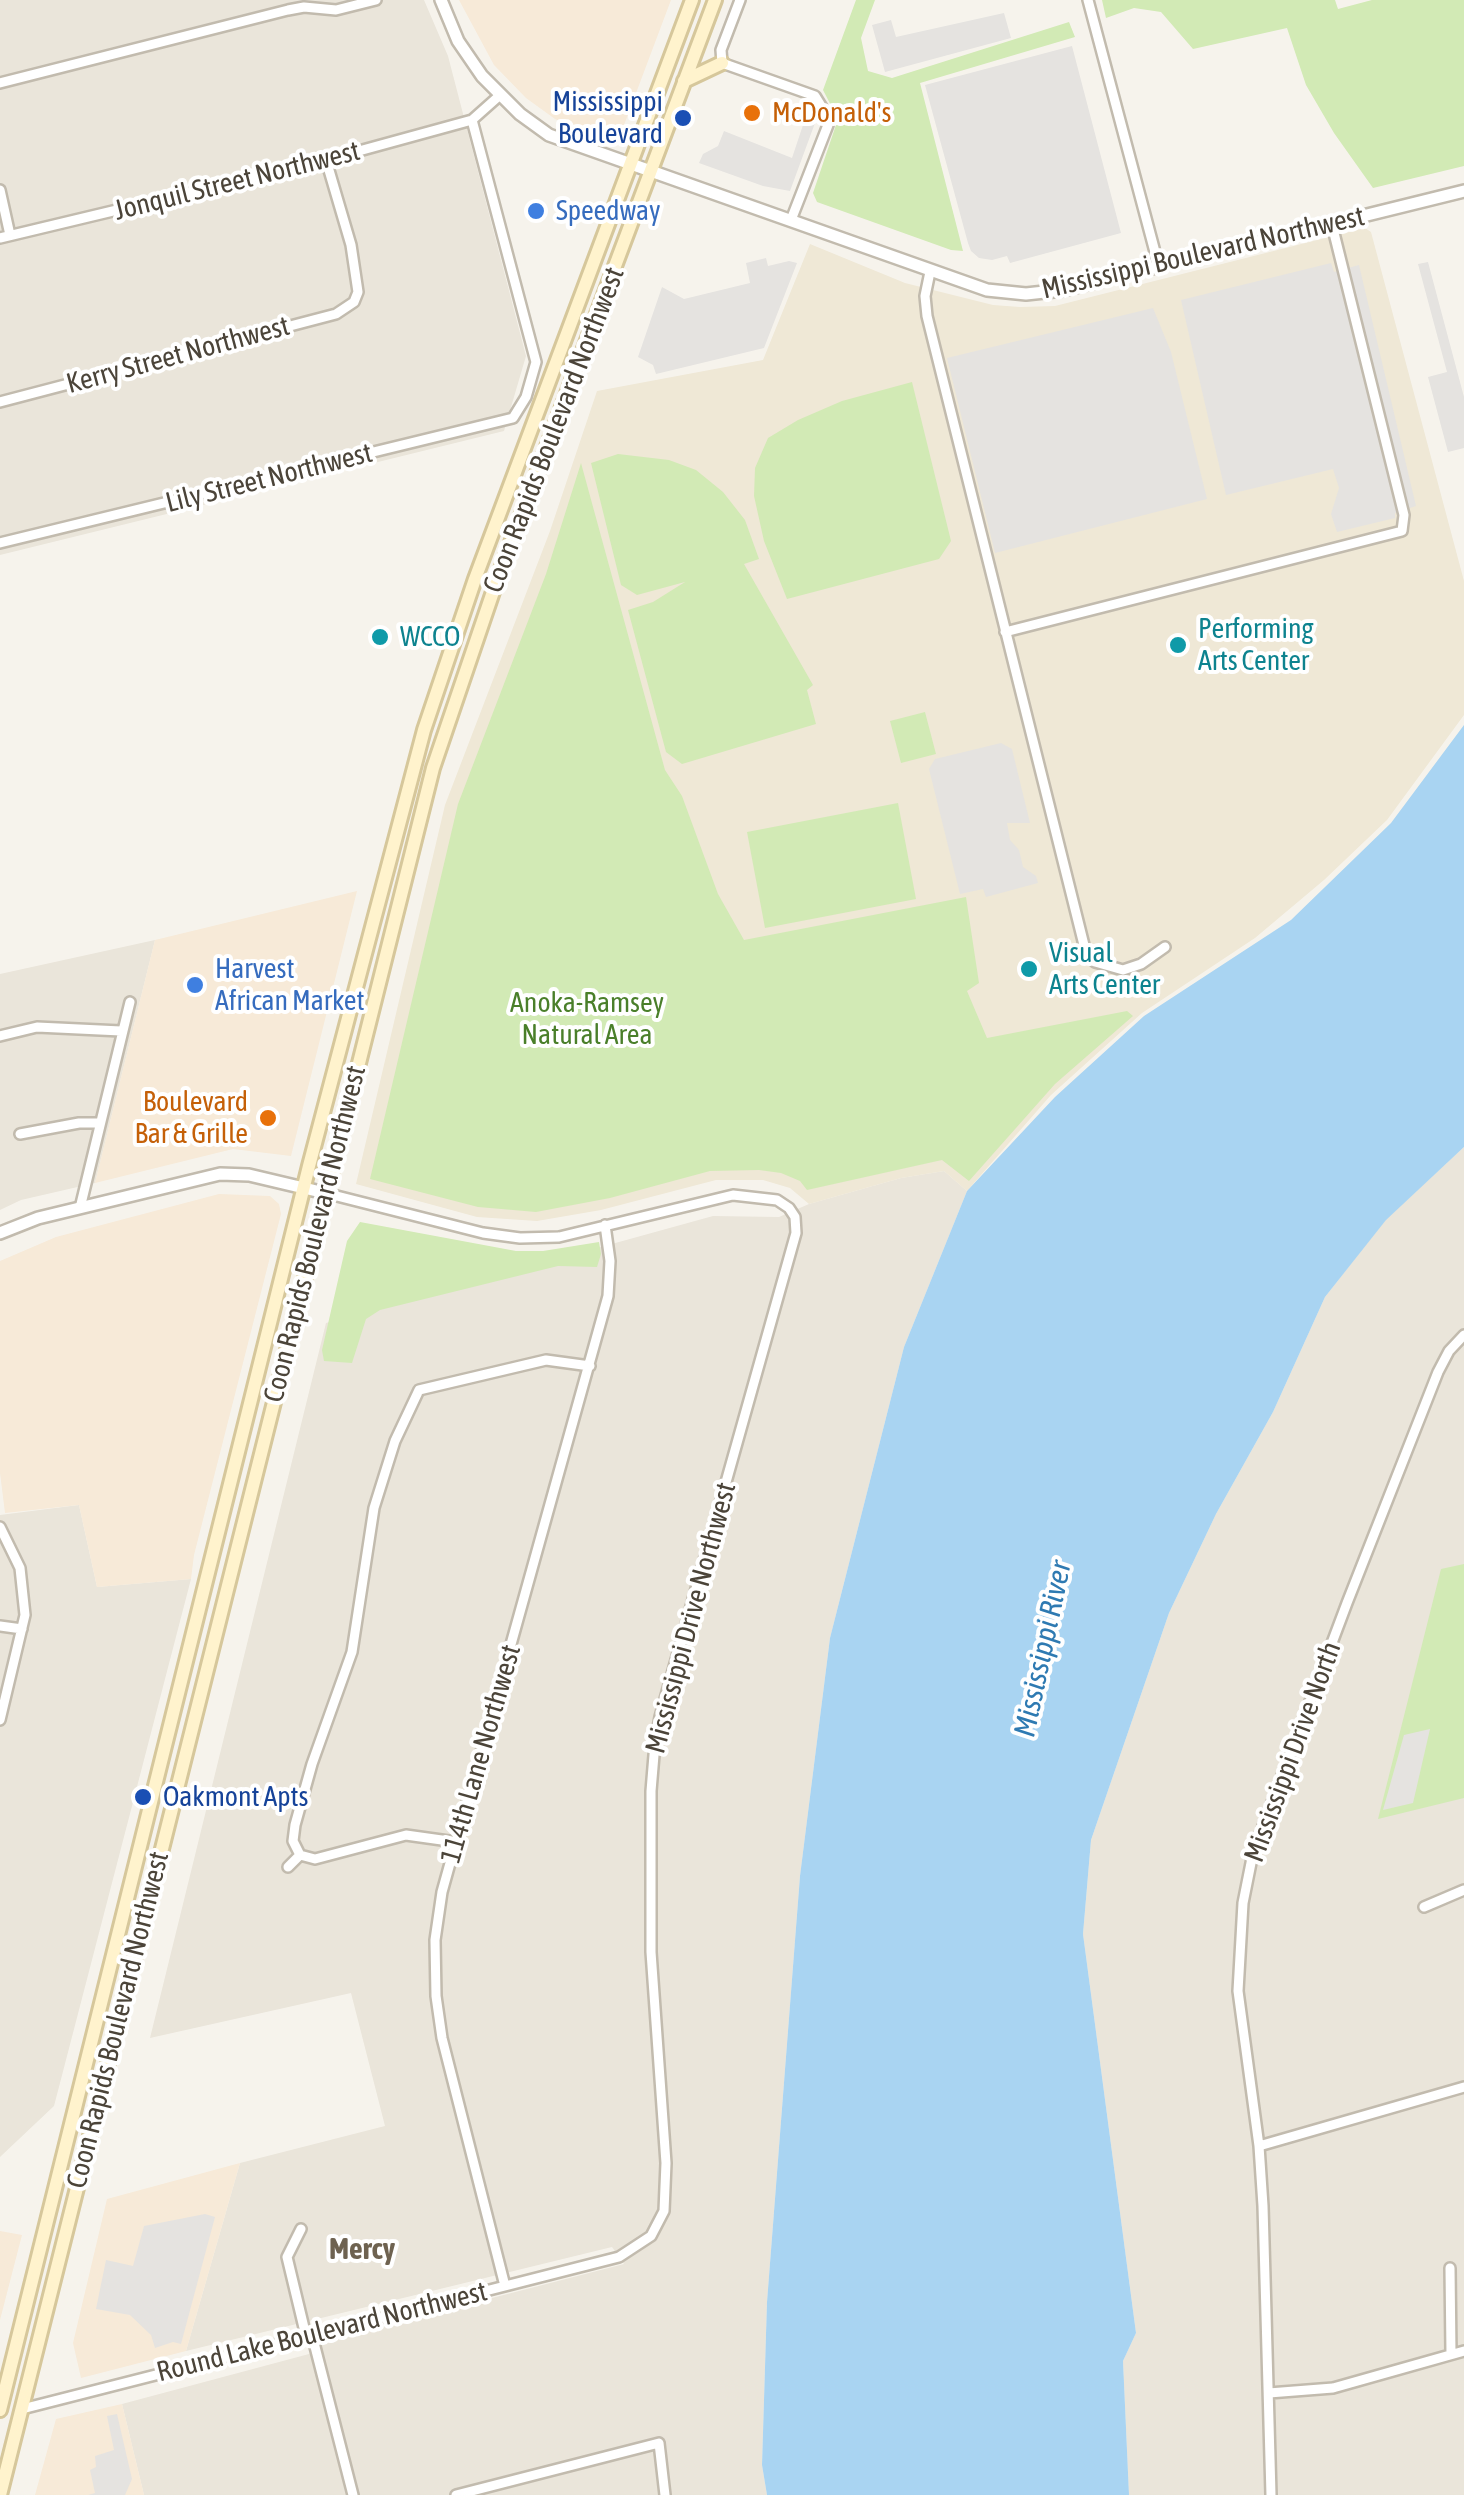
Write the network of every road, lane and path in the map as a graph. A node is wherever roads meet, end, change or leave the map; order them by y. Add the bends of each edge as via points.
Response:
1 (376, 0) edge
2 (440, 0) edge
3 (692, 0) edge
4 (714, 0) edge
5 (740, 0) edge
6 (1088, 0) edge
7 (722, 64) junction
8 (684, 81) junction
9 (0, 82) edge
10 (499, 96) junction
11 (472, 120) junction
12 (326, 160) junction
13 (631, 165) junction
14 (650, 171) junction
15 (0, 190) edge
16 (1464, 191) edge
17 (791, 220) junction
18 (1332, 224) junction
19 (5, 236) edge
20 (1158, 267) junction
21 (930, 272) junction
22 (0, 402) edge
23 (0, 544) edge
24 (1005, 632) junction
25 (1165, 947) dead end
26 (130, 1002) dead end
27 (121, 1032) junction
28 (0, 1036) edge
29 (99, 1123) junction
30 (20, 1134) dead end
31 (304, 1188) junction
32 (324, 1192) junction
33 (80, 1208) junction
34 (605, 1226) junction
35 (0, 1232) edge
36 (1464, 1335) edge
37 (590, 1366) junction
38 (0, 1527) edge
39 (0, 1626) edge
40 (22, 1629) junction
41 (0, 1720) edge
42 (456, 1842) junction
43 (300, 1855) junction
44 (288, 1868) dead end
45 (1464, 1890) edge
46 (1424, 1908) dead end
47 (1464, 2087) edge
48 (1259, 2146) junction
49 (302, 2229) dead end
50 (642, 2245) joint
51 (1450, 2268) dead end
52 (505, 2286) junction
53 (309, 2336) junction
54 (1464, 2351) edge
55 (1452, 2354) junction
56 (1269, 2393) junction
57 (22, 2409) junction
58 (0, 2412) edge
59 (0, 2495) edge
60 (354, 2495) edge
61 (456, 2495) edge
62 (665, 2495) edge
63 (1271, 2495) edge

1 - 9 street via 336,10 288,10
2 - 10 street, Mississippi Boulevard Northwest via 458,41
3 - 13 main road, Coon Rapids Boulevard Northwest
4 - 8 main road, Coon Rapids Boulevard Northwest
5 - 7 street
6 - 20 street
7 - 8 main road
7 - 17 street via 816,96 826,109 828,125
8 - 14 main road, Coon Rapids Boulevard Northwest
10 - 11 street
10 - 13 street, Mississippi Boulevard Northwest via 549,135
11 - 12 street, Jonquil Street Northwest
11 - 23 street, Lily Street Northwest via 536,362 519,412 508,420
12 - 19 street, Jonquil Street Northwest
12 - 22 street, Kerry Street Northwest via 351,245 354,302 336,314
13 - 14 street, Mississippi Boulevard Northwest
13 - 31 main road, Coon Rapids Boulevard Northwest via 430,713
14 - 17 street, Mississippi Boulevard Northwest
14 - 32 main road, Coon Rapids Boulevard Northwest via 449,719
15 - 19 street
16 - 18 street, Mississippi Boulevard Northwest
17 - 21 street, Mississippi Boulevard Northwest
18 - 20 street, Mississippi Boulevard Northwest
18 - 24 street via 1404,515 1402,530
20 - 21 street, Mississippi Boulevard Northwest via 1026,294
21 - 24 street via 927,316
24 - 25 street via 1086,953 1123,970
26 - 27 street
27 - 28 street via 38,1027
27 - 29 street
29 - 30 street
29 - 33 street
31 - 32 street
31 - 33 street via 228,1173
31 - 58 main road, Coon Rapids Boulevard Northwest
32 - 34 street via 510,1238
32 - 57 main road, Coon Rapids Boulevard Northwest
33 - 35 street
34 - 37 street, 114th Lane Northwest via 610,1281
34 - 50 street, Mississippi Drive Northwest via 719,1197 758,1195 789,1208 796,1233 657,1730 651,1952 668,2197
36 - 48 street, Mississippi Drive North via 1438,1372 1251,1860 1238,1990
37 - 42 street, 114th Lane Northwest
37 - 43 street via 546,1360 419,1390 374,1508 352,1652 295,1825
38 - 40 street via 20,1568
39 - 40 street
40 - 41 street
42 - 43 street via 406,1836 314,1859
42 - 52 street, 114th Lane Northwest via 435,1940 437,2008
43 - 44 street
45 - 46 street
47 - 48 street
48 - 56 street, Mississippi Drive North
49 - 53 street via 288,2257
50 - 52 street, Round Lake Boulevard Northwest
51 - 55 street
52 - 53 street, Round Lake Boulevard Northwest
53 - 57 street, Round Lake Boulevard Northwest
53 - 60 street
54 - 55 street
55 - 56 street via 1333,2388
56 - 63 street, Mississippi Drive North
57 - 58 main road, Round Lake Boulevard Northwest
57 - 59 main road, Coon Rapids Boulevard Northwest
61 - 62 street via 659,2443

